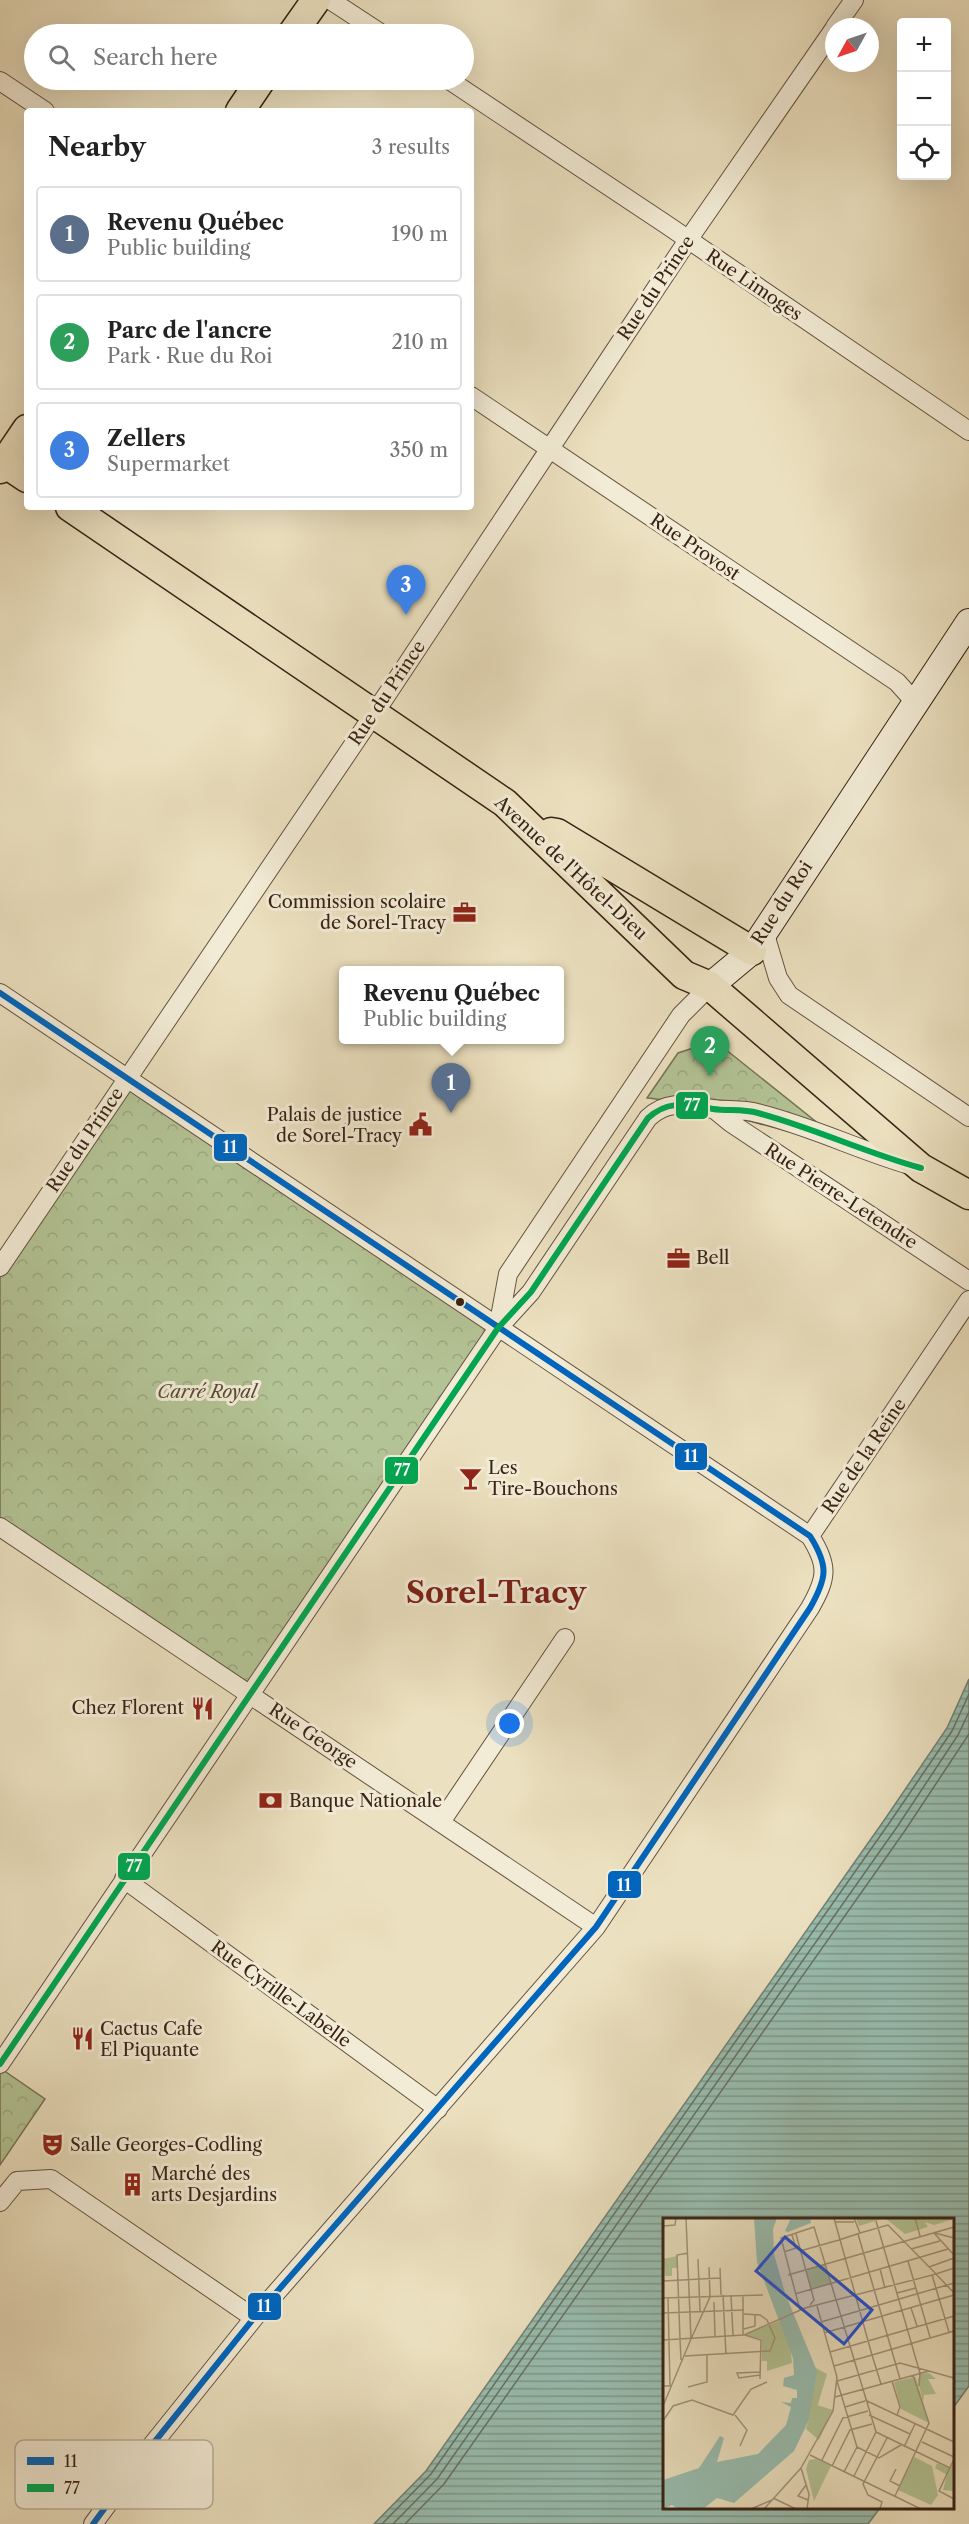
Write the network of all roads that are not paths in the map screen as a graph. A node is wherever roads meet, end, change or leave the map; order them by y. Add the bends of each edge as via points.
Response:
1 (316, 0) edge
2 (330, 0) edge
3 (854, 0) edge
4 (842, 18) edge
5 (299, 24) edge
6 (367, 24) edge
7 (825, 42) edge
8 (0, 81) edge
9 (254, 90) edge
10 (464, 90) edge
11 (40, 108) edge
12 (242, 108) edge
13 (688, 240) junction
14 (474, 398) edge
15 (969, 431) edge
16 (24, 435) edge
17 (549, 449) junction
18 (8, 467) edge
19 (74, 510) edge
20 (969, 622) edge
21 (915, 702) junction
22 (374, 714) junction
23 (534, 830) junction
24 (758, 941) junction
25 (710, 986) junction
26 (0, 993) edge
27 (127, 1078) junction
28 (714, 1109) junction
29 (969, 1116) edge
30 (921, 1168) junction
31 (966, 1194) edge
32 (0, 1267) edge
33 (969, 1281) edge
34 (969, 1300) edge
35 (498, 1328) junction
36 (0, 1527) edge
37 (810, 1536) junction
38 (565, 1638) dead end
39 (250, 1693) junction
40 (441, 1822) junction
41 (124, 1879) junction
42 (596, 1927) junction
43 (0, 2063) edge
44 (438, 2109) junction
45 (0, 2202) edge
46 (254, 2318) junction
47 (156, 2440) edge
48 (104, 2509) edge
49 (93, 2524) edge

1 - 5 main road
2 - 6 street
3 - 4 street, Rue du Prince
7 - 13 street, Rue du Prince
8 - 11 street
9 - 12 main road
10 - 13 street, Rue Limoges
13 - 15 street, Rue Limoges
13 - 17 street, Rue du Prince
14 - 17 street, Rue Provost
16 - 18 main road
17 - 21 street, Rue Provost via 897,682
17 - 22 street, Rue du Prince
19 - 22 main road, Avenue de l'Hôtel-Dieu
20 - 21 main road, Rue du Roi
21 - 24 main road, Rue du Roi
22 - 23 main road, Avenue de l'Hôtel-Dieu via 505,803
22 - 27 street, Rue du Prince
23 - 24 main road via 557,833
23 - 25 main road, Avenue de l'Hôtel-Dieu via 684,975
24 - 25 main road, Rue du Roi
24 - 29 street via 789,995
25 - 30 main road, Avenue de l'Hôtel-Dieu
25 - 35 street, Rue du Roi via 681,1015 508,1274
26 - 27 street
27 - 32 street, Rue du Prince
27 - 35 street
28 - 30 street, Rue du Roi via 759,1114
28 - 33 street, Rue Pierre-Letendre
28 - 35 street, Rue du Roi via 674,1104 648,1118 531,1292
30 - 31 main road, Avenue de l'Hôtel-Dieu
34 - 37 street, Rue de la Reine
35 - 37 street
35 - 39 street, Rue du Roi
36 - 39 street, Rue George
37 - 42 street via 822,1560 822,1587
38 - 40 street
39 - 40 street, Rue George
39 - 41 street, Rue du Roi
40 - 42 street, Rue George
41 - 43 street, Rue du Roi
41 - 44 street, Rue Cyrille-Labelle
42 - 44 street
44 - 46 street
45 - 46 street via 17,2181 51,2179
46 - 47 street
48 - 49 street

